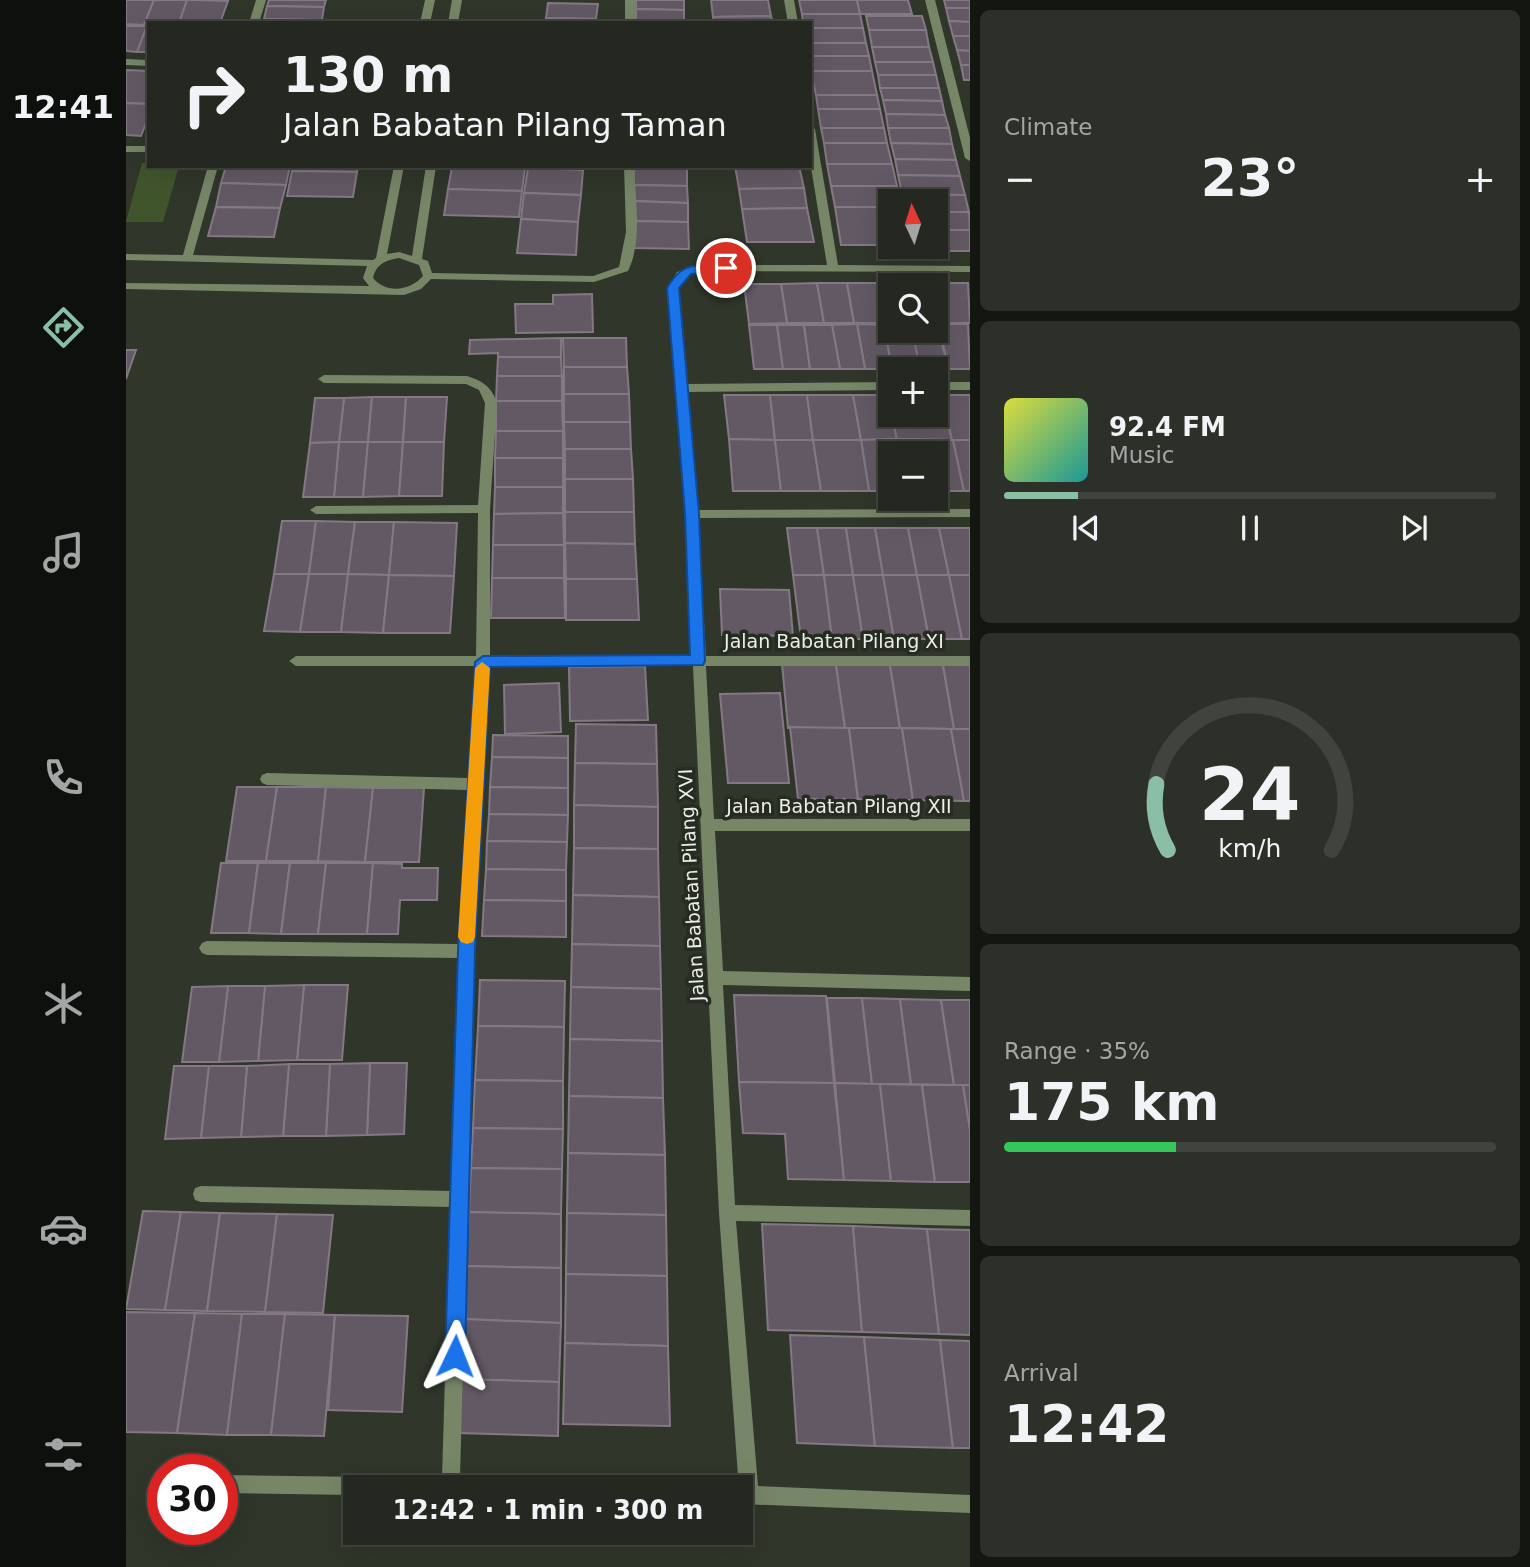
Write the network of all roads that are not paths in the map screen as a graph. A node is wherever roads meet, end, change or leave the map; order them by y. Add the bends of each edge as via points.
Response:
1 (261, 0) edge
2 (430, 0) edge
3 (457, 0) edge
4 (630, 0) edge
5 (789, 0) edge
6 (930, 0) edge
7 (255, 21) edge
8 (425, 21) edge
9 (453, 21) edge
10 (630, 21) edge
11 (793, 21) edge
12 (126, 62) edge
13 (147, 63) edge
14 (812, 141) edge
15 (126, 149) edge
16 (147, 149) edge
17 (970, 158) edge
18 (212, 168) edge
19 (398, 168) edge
20 (431, 168) edge
21 (629, 168) edge
22 (126, 257) edge
23 (187, 258) junction
24 (417, 258) junction
25 (378, 261) junction
26 (833, 268) junction
27 (970, 269) edge
28 (428, 275) junction
29 (126, 286) edge
30 (382, 290) junction
31 (324, 379) dead end
32 (878, 386) edge
33 (948, 386) edge
34 (970, 386) edge
35 (682, 388) junction
36 (484, 509) junction
37 (316, 510) dead end
38 (970, 513) edge
39 (692, 514) junction
40 (296, 661) dead end
41 (698, 661) junction
42 (970, 661) edge
43 (483, 662) junction
44 (267, 779) dead end
45 (475, 784) junction
46 (709, 825) junction
47 (970, 825) edge
48 (207, 948) dead end
49 (466, 951) junction
50 (714, 978) junction
51 (970, 984) edge
52 (201, 1194) dead end
53 (460, 1199) junction
54 (727, 1213) junction
55 (970, 1218) edge
56 (451, 1475) edge
57 (744, 1475) edge
58 (238, 1485) edge
59 (343, 1486) edge
60 (753, 1495) edge
61 (970, 1504) edge

1 - 7 street
2 - 8 street
3 - 9 street
4 - 10 street
5 - 11 street
6 - 17 street
12 - 13 street
14 - 26 street
15 - 16 street
18 - 23 street
19 - 25 street
20 - 24 street
21 - 28 street via 629,240 624,269 594,279
22 - 23 street
23 - 25 street
24 - 25 street via 399,255
24 - 28 street
25 - 30 street via 368,278
26 - 27 street
26 - 35 street, Jalan Babatan Pilang XVI via 700,268 681,274 673,288
28 - 30 street via 410,290
29 - 30 street
31 - 36 street via 457,379 482,385 491,403
32 - 35 street
33 - 34 street
35 - 39 street, Jalan Babatan Pilang XVI
36 - 37 street
36 - 43 street
38 - 39 street
39 - 41 street, Jalan Babatan Pilang XVI
40 - 43 street, Jalan Babatan Pilang XI
41 - 42 street, Jalan Babatan Pilang XI
41 - 43 street, Jalan Babatan Pilang XI
41 - 46 street, Jalan Babatan Pilang XVI
43 - 45 street
44 - 45 street
45 - 49 street
46 - 47 street, Jalan Babatan Pilang XII
46 - 50 street, Jalan Babatan Pilang XVI
48 - 49 street
49 - 53 street
50 - 51 street
50 - 54 street, Jalan Babatan Pilang XVI
52 - 53 street
53 - 56 street
54 - 55 street
54 - 57 street, Jalan Babatan Pilang XVI
58 - 59 street
60 - 61 street

